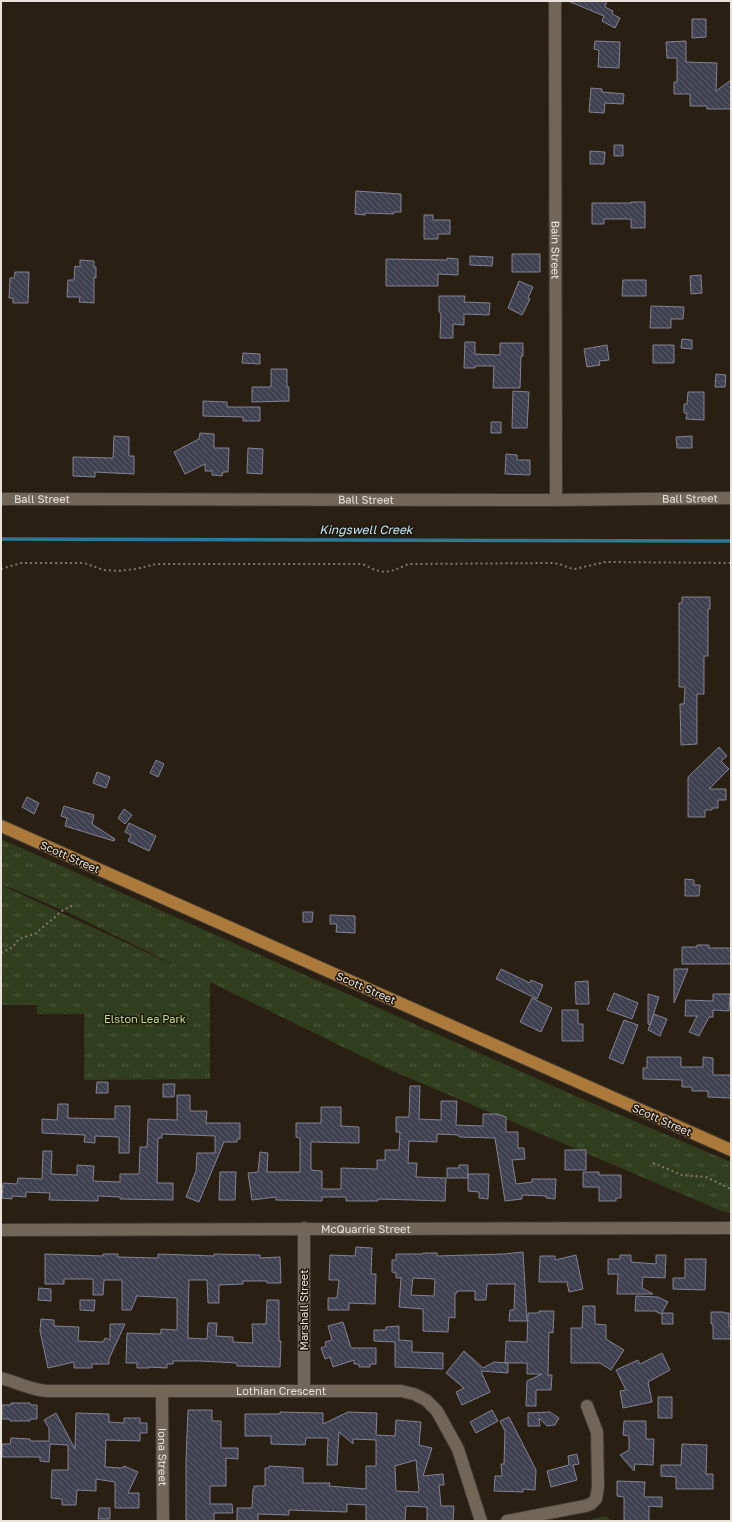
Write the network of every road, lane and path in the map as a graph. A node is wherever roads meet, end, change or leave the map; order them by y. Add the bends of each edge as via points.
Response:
1 (555, 1) edge
2 (731, 498) edge
3 (1, 499) edge
4 (556, 500) junction
5 (731, 563) edge
6 (1, 569) edge
7 (1, 826) edge
8 (73, 905) dead end
9 (1, 953) edge
10 (731, 1150) edge
11 (653, 1163) dead end
12 (731, 1189) edge
13 (304, 1228) junction
14 (731, 1228) edge
15 (1, 1230) edge
16 (1, 1378) edge
17 (304, 1391) junction
18 (162, 1392) junction
19 (587, 1406) dead end
20 (163, 1521) edge
21 (481, 1521) edge
22 (507, 1521) edge

1 - 4 street, Bain Street
2 - 4 street, Ball Street
3 - 4 street, Ball Street
5 - 6 path via 605,562 579,569 552,563 409,564 387,572 376,571 361,564 156,564 113,571 84,563 21,563
7 - 10 main road, Scott Street
8 - 9 path via 35,934 24,936 13,947
11 - 12 path via 682,1175 706,1177
13 - 14 street, McQuarrie Street
13 - 15 street, McQuarrie Street
13 - 17 street, Marshall Street
16 - 18 street, Lothian Crescent via 47,1391
17 - 18 street, Lothian Crescent
17 - 21 street, Lothian Crescent via 401,1391 426,1400 437,1411 458,1449
18 - 20 street, Iona Street
19 - 22 street via 597,1432 596,1499 585,1506

